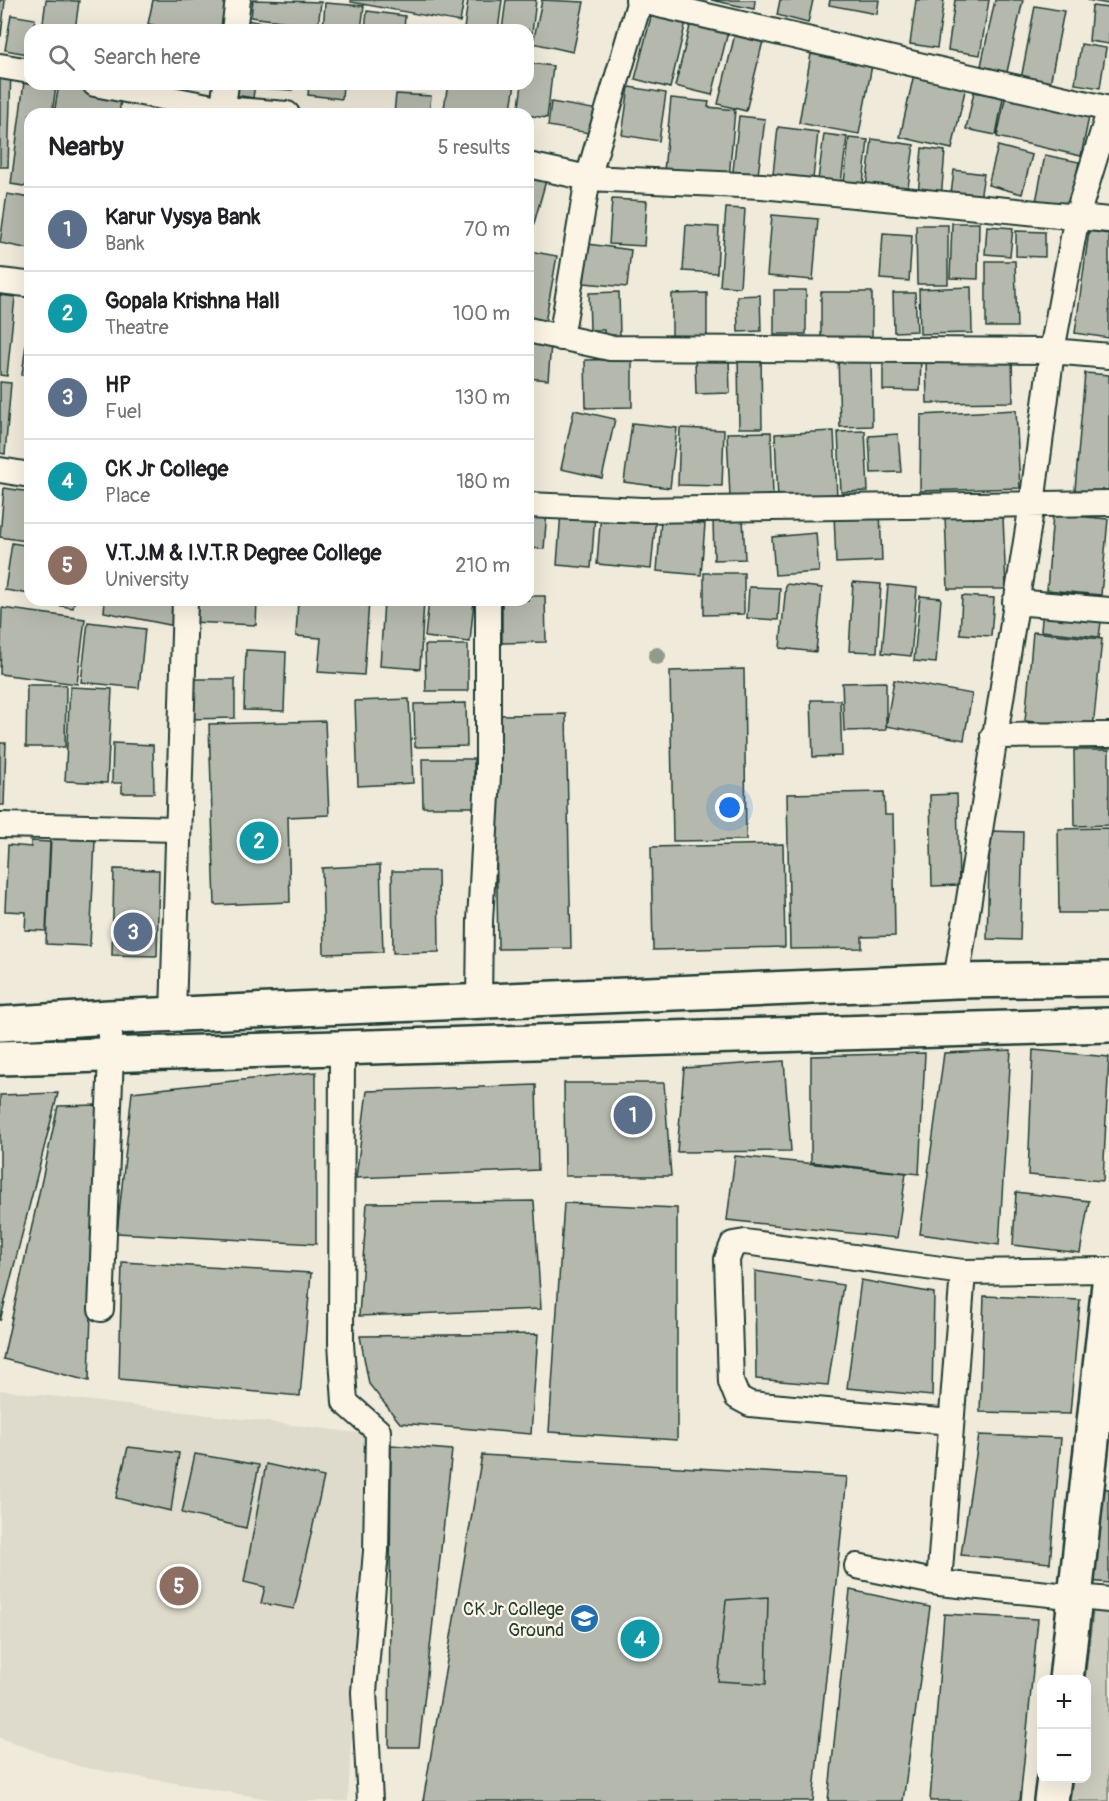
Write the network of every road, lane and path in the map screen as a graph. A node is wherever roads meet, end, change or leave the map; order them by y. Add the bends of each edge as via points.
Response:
1 (238, 0) edge
2 (639, 0) edge
3 (235, 24) edge
4 (0, 66) edge
5 (24, 70) edge
6 (123, 90) edge
7 (225, 90) edge
8 (209, 108) edge
9 (223, 108) edge
10 (1109, 111) edge
11 (534, 166) edge
12 (588, 178) junction
13 (1077, 216) junction
14 (1109, 220) edge
15 (0, 281) edge
16 (24, 284) edge
17 (534, 331) edge
18 (561, 338) junction
19 (1052, 351) junction
20 (1109, 356) edge
21 (0, 470) edge
22 (24, 474) edge
23 (1109, 503) edge
24 (1032, 504) junction
25 (534, 505) edge
26 (1015, 602) junction
27 (185, 606) edge
28 (488, 606) edge
29 (1109, 610) edge
30 (1109, 735) edge
31 (993, 736) junction
32 (0, 825) edge
33 (178, 829) junction
34 (1109, 980) edge
35 (956, 981) junction
36 (479, 1002) junction
37 (173, 1015) junction
38 (109, 1017) junction
39 (0, 1024) edge
40 (1109, 1025) edge
41 (342, 1048) junction
42 (111, 1055) junction
43 (0, 1058) edge
44 (1109, 1270) edge
45 (963, 1272) junction
46 (1109, 1284) edge
47 (101, 1309) dead end
48 (951, 1422) junction
49 (856, 1566) dead end
50 (939, 1583) junction
51 (1077, 1597) junction
52 (1109, 1600) edge
53 (1067, 1675) edge
54 (1053, 1783) edge
55 (370, 1801) edge
56 (1051, 1801) edge

1 - 3 street
2 - 10 street
2 - 12 street
4 - 5 street
6 - 8 street
7 - 9 street
10 - 13 street
11 - 12 street
12 - 13 street via 762,186
12 - 18 street
13 - 14 street
13 - 19 street
15 - 16 street
17 - 18 street
18 - 19 street via 610,348
19 - 20 street
19 - 24 street
21 - 22 street
23 - 24 street
24 - 25 street via 642,510
24 - 26 street
26 - 29 street
26 - 31 street
27 - 33 street
28 - 36 street via 488,776
30 - 31 street
31 - 35 street
32 - 33 street
33 - 37 street
34 - 35 main road
35 - 36 main road
36 - 37 main road
37 - 38 main road
38 - 39 main road
38 - 42 street
40 - 41 main road
41 - 42 main road
41 - 55 street via 340,1343 345,1402 378,1431 376,1551 364,1692
42 - 43 main road
42 - 47 street
44 - 45 street
45 - 48 street
45 - 48 street via 745,1242 733,1245 727,1259 731,1382 737,1397 750,1404
46 - 51 main road
48 - 50 street
49 - 50 street
50 - 51 street
51 - 52 street
51 - 53 main road
54 - 56 main road

